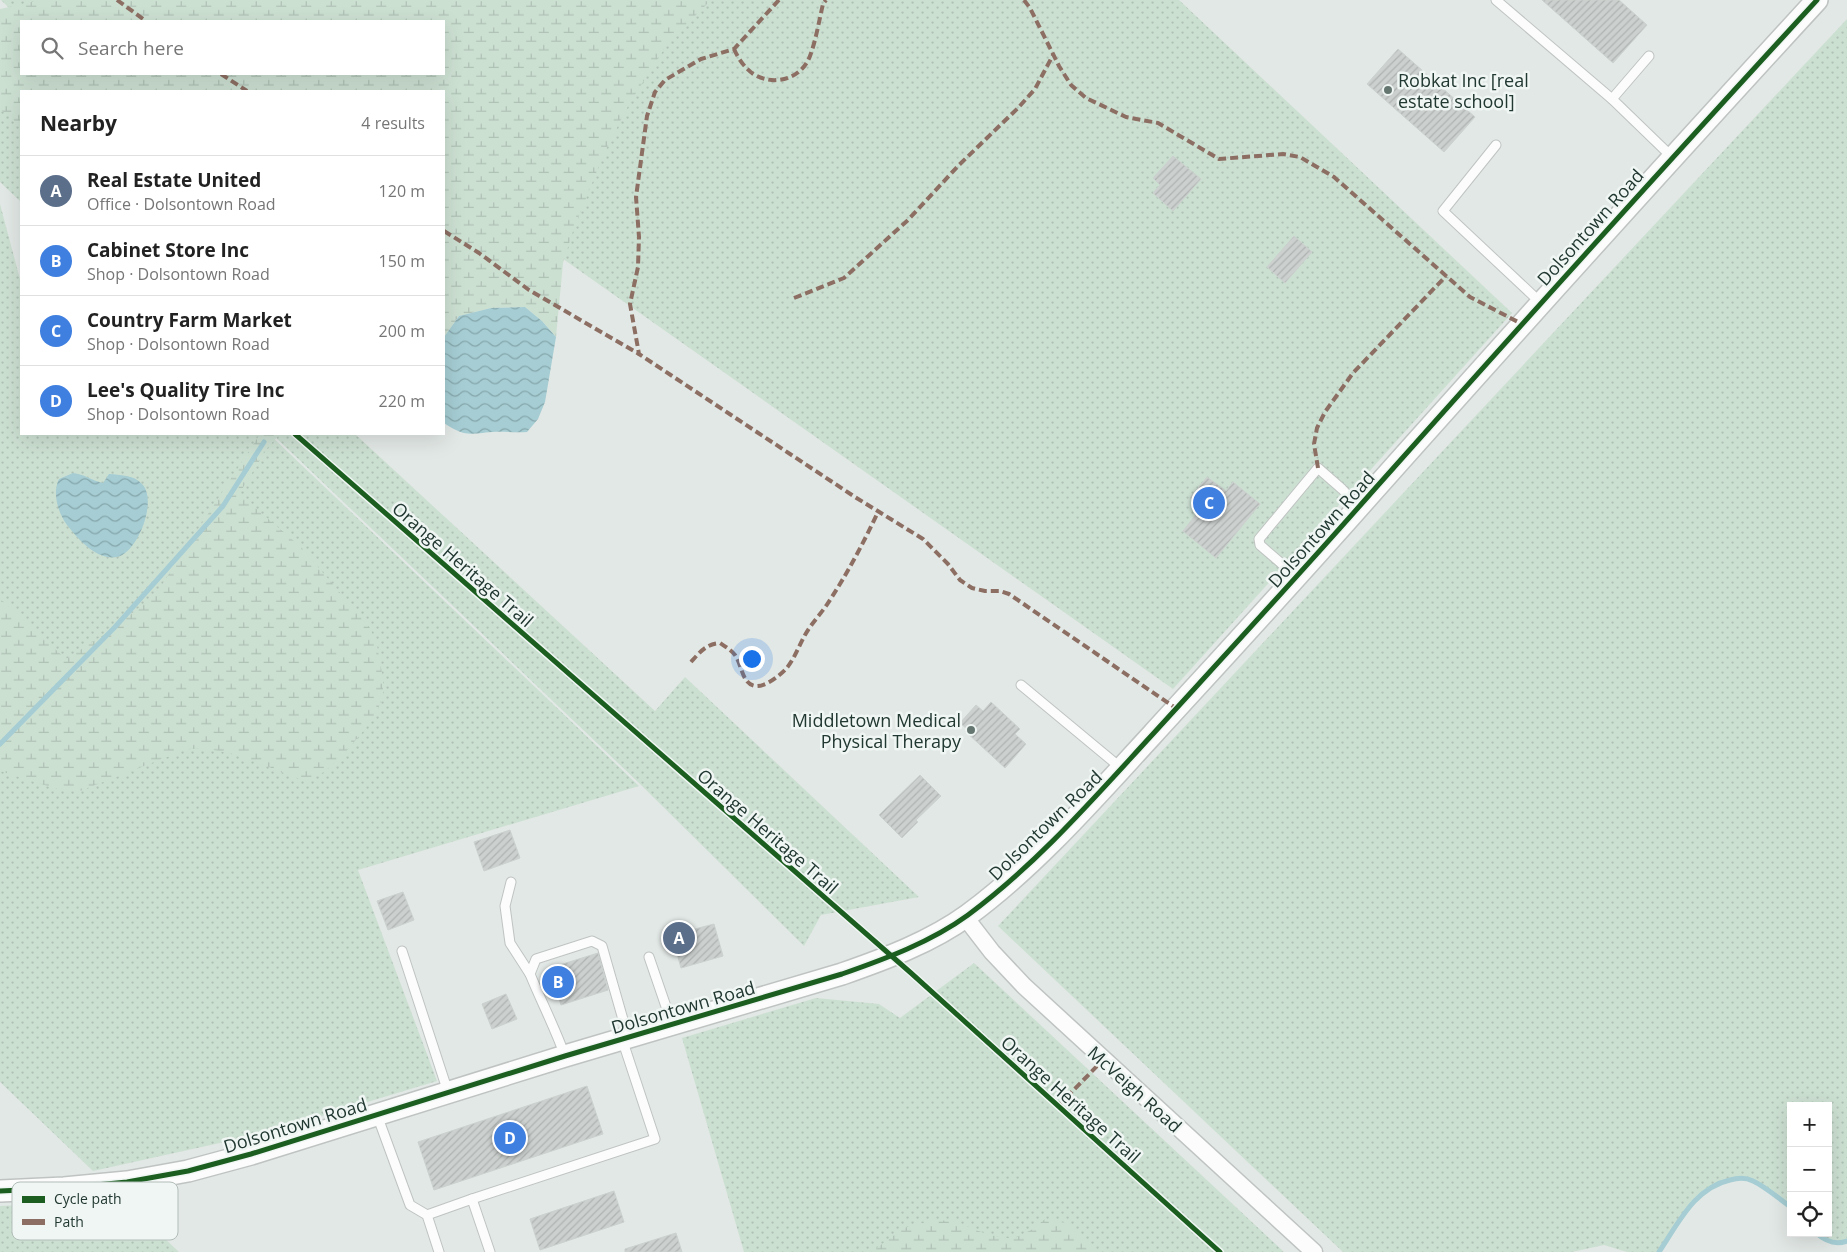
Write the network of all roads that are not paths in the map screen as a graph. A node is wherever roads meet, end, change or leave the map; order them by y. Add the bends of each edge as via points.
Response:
1 (1496, 0) edge
2 (1817, 0) edge
3 (1649, 56) dead end
4 (1612, 99) junction
5 (1496, 146) dead end
6 (1672, 157) junction
7 (1541, 303) junction
8 (1359, 507) junction
9 (1297, 577) junction
10 (1021, 685) dead end
11 (1122, 769) junction
12 (511, 882) dead end
13 (965, 917) junction
14 (402, 951) dead end
15 (649, 957) dead end
16 (530, 974) junction
17 (672, 1025) junction
18 (625, 1038) junction
19 (565, 1056) junction
20 (448, 1092) junction
21 (377, 1115) junction
22 (115, 1182) edge
23 (472, 1199) junction
24 (427, 1215) junction
25 (439, 1252) edge
26 (490, 1252) edge
27 (1314, 1252) edge

1 - 4 lane
2 - 6 street, Dolsontown Road
3 - 4 lane
4 - 6 lane
5 - 7 lane via 1443,211
6 - 7 street, Dolsontown Road
7 - 8 street, Dolsontown Road
8 - 9 street, Dolsontown Road
8 - 9 lane via 1318,468 1260,539 1260,545
9 - 11 street, Dolsontown Road
10 - 11 lane
11 - 13 street, Dolsontown Road via 1035,859
12 - 16 lane via 505,906 510,943
13 - 17 street, Dolsontown Road via 874,963
13 - 27 street, McVeigh Road via 1024,986
14 - 20 lane
15 - 17 lane
16 - 18 lane via 536,959 592,941 602,946
16 - 19 lane
17 - 18 street, Dolsontown Road
18 - 19 street, Dolsontown Road
18 - 23 lane via 655,1140
19 - 20 street, Dolsontown Road
20 - 21 street, Dolsontown Road
21 - 22 street, Dolsontown Road via 251,1154 158,1177
21 - 24 lane via 410,1205
23 - 24 lane
23 - 26 lane
24 - 25 lane

